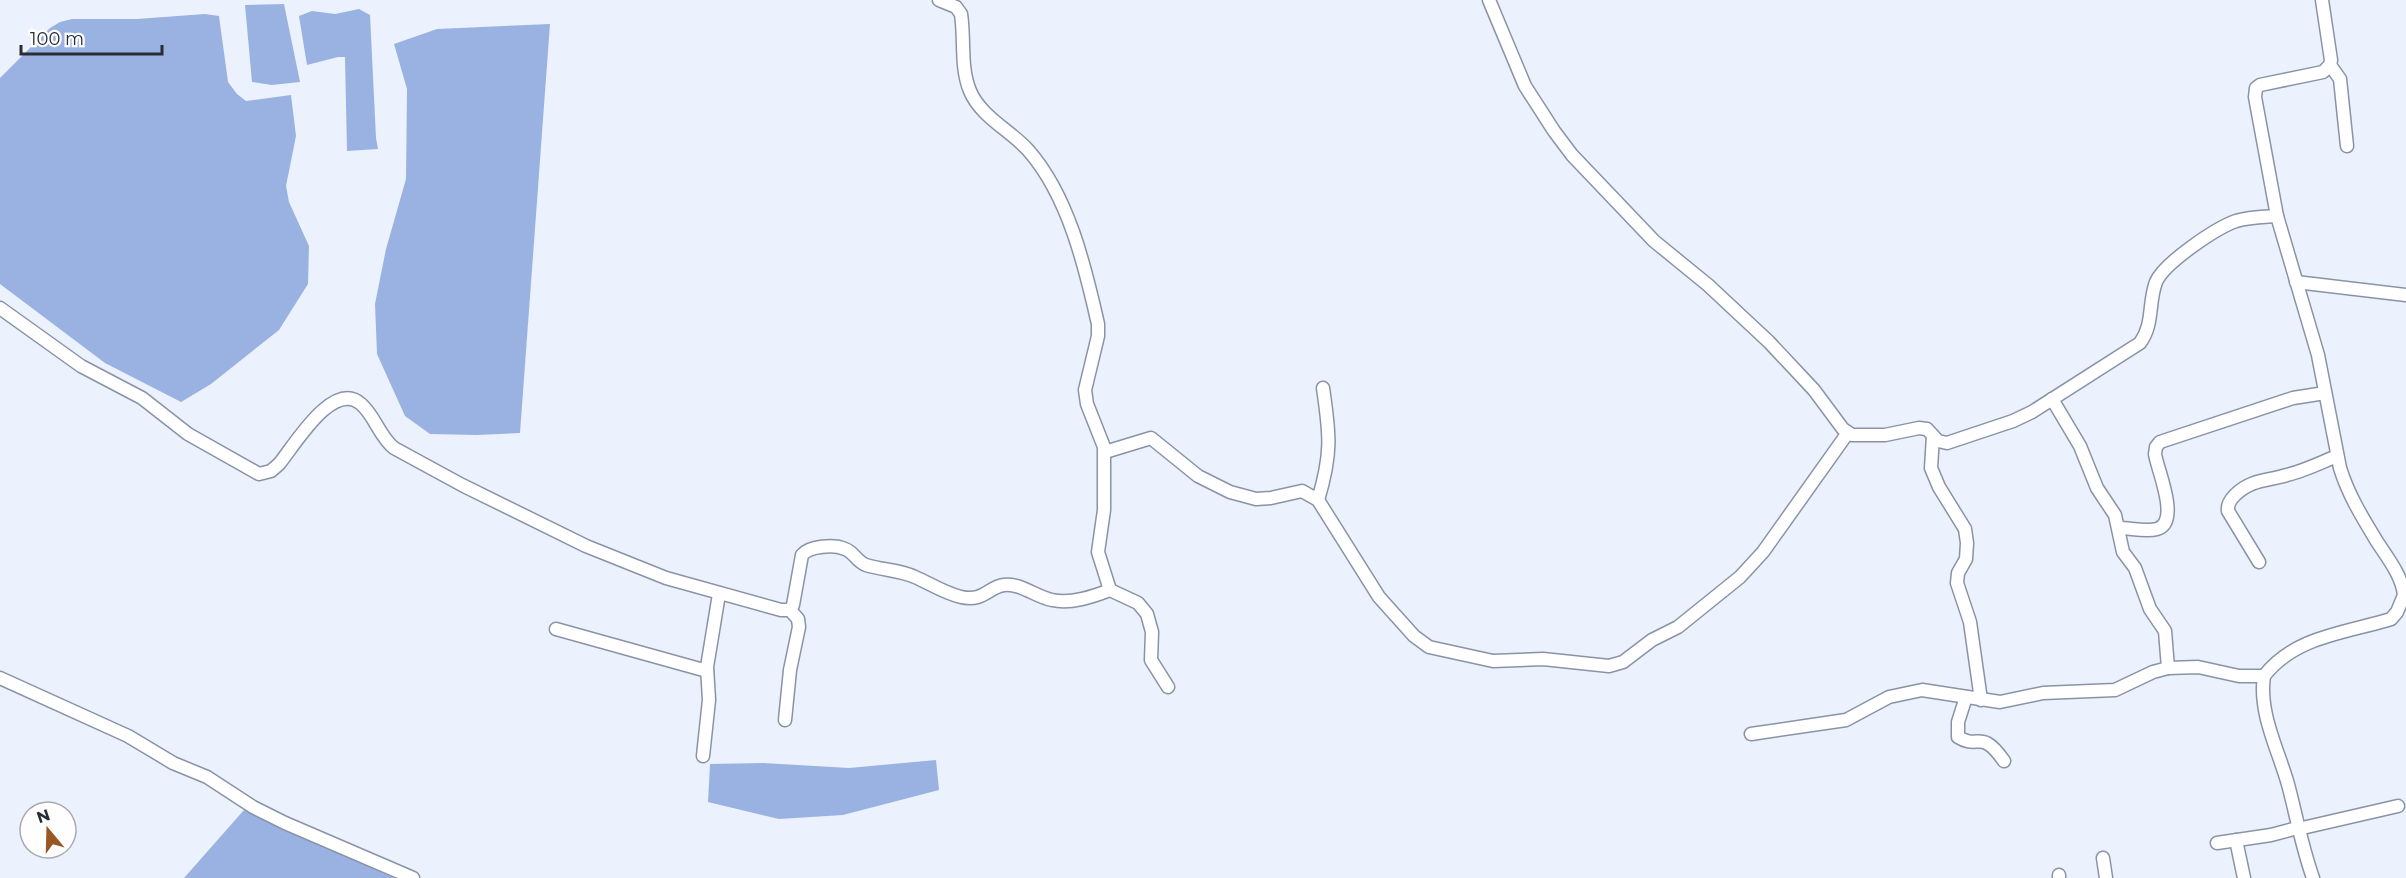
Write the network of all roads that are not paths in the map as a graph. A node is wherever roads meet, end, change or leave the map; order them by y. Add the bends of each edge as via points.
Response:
1 (939, 0) edge
2 (1489, 0) edge
3 (2322, 0) edge
4 (2330, 65) junction
5 (2347, 146) dead end
6 (2277, 216) junction
7 (2296, 282) junction
8 (2406, 295) edge
9 (0, 308) edge
10 (1323, 388) dead end
11 (2325, 393) junction
12 (2052, 399) junction
13 (1847, 434) junction
14 (1933, 436) junction
15 (1105, 452) junction
16 (2337, 456) junction
17 (1318, 500) junction
18 (2119, 528) junction
19 (2259, 562) dead end
20 (1110, 590) junction
21 (2405, 591) edge
22 (719, 594) junction
23 (790, 610) junction
24 (556, 629) dead end
25 (2168, 668) junction
26 (707, 671) junction
27 (2264, 676) junction
28 (0, 678) edge
29 (1168, 687) dead end
30 (1966, 697) junction
31 (1981, 700) junction
32 (785, 720) dead end
33 (1751, 735) dead end
34 (703, 756) dead end
35 (2004, 761) dead end
36 (2398, 806) dead end
37 (2294, 829) junction
38 (2236, 840) junction
39 (2217, 843) dead end
40 (2103, 858) dead end
41 (413, 878) edge
42 (2106, 878) edge
43 (2244, 878) edge
44 (2313, 878) edge

1 - 15 street via 956,6 961,14 965,75 974,99 1028,150 1063,205 1098,324 1085,390
2 - 13 street via 1525,86 1572,155 1654,241 1769,342 1814,390
3 - 4 street
4 - 5 street via 2340,79
4 - 6 street via 2323,72 2256,88
6 - 7 street
6 - 12 street via 2224,226 2171,264 2156,281 2147,333 2140,343
7 - 8 street
7 - 11 street
9 - 22 street via 81,366 142,398 188,434 259,474 279,464 325,408 350,399 362,405 389,444 406,455 572,540 666,578
10 - 17 street via 1330,452
11 - 16 street
11 - 18 street via 2293,398 2160,442 2155,454 2168,500 2164,525 2155,529
12 - 14 street via 2013,421 1947,443
12 - 18 street via 2080,446
13 - 14 street via 1896,435 1919,428 1927,429
13 - 17 street via 1763,552 1740,577 1678,627 1623,662 1608,666 1544,659 1493,661 1423,644 1379,597
14 - 31 street via 1931,468 1965,529 1966,559 1957,583 1971,622
15 - 17 street via 1150,438 1198,476 1230,492 1256,499 1302,491
15 - 20 street via 1104,510 1098,552
16 - 19 street via 2286,476 2255,481 2233,497 2228,511
16 - 21 street via 2349,493
18 - 25 street via 2123,552 2135,568 2150,609 2165,631
20 - 23 street via 1066,601 1003,585 981,596 964,598 907,574 863,564 846,549 829,547 810,549 802,555
20 - 29 street via 1138,603 1147,614 1152,632 1151,660
21 - 27 street via 2391,619 2303,644 2286,654
22 - 23 street
22 - 26 street
23 - 32 street via 799,627
24 - 26 street
25 - 27 street via 2198,667 2239,676
25 - 31 street via 2115,690 2043,693 2000,702
26 - 34 street via 709,700
27 - 37 street via 2268,721 2282,766
28 - 41 street via 128,736 285,823
30 - 31 street
30 - 33 street via 1914,691 1888,697 1840,721
30 - 35 street via 1958,737 1988,742
36 - 37 street
37 - 38 street
37 - 44 street
38 - 39 street
38 - 43 street
40 - 42 street

